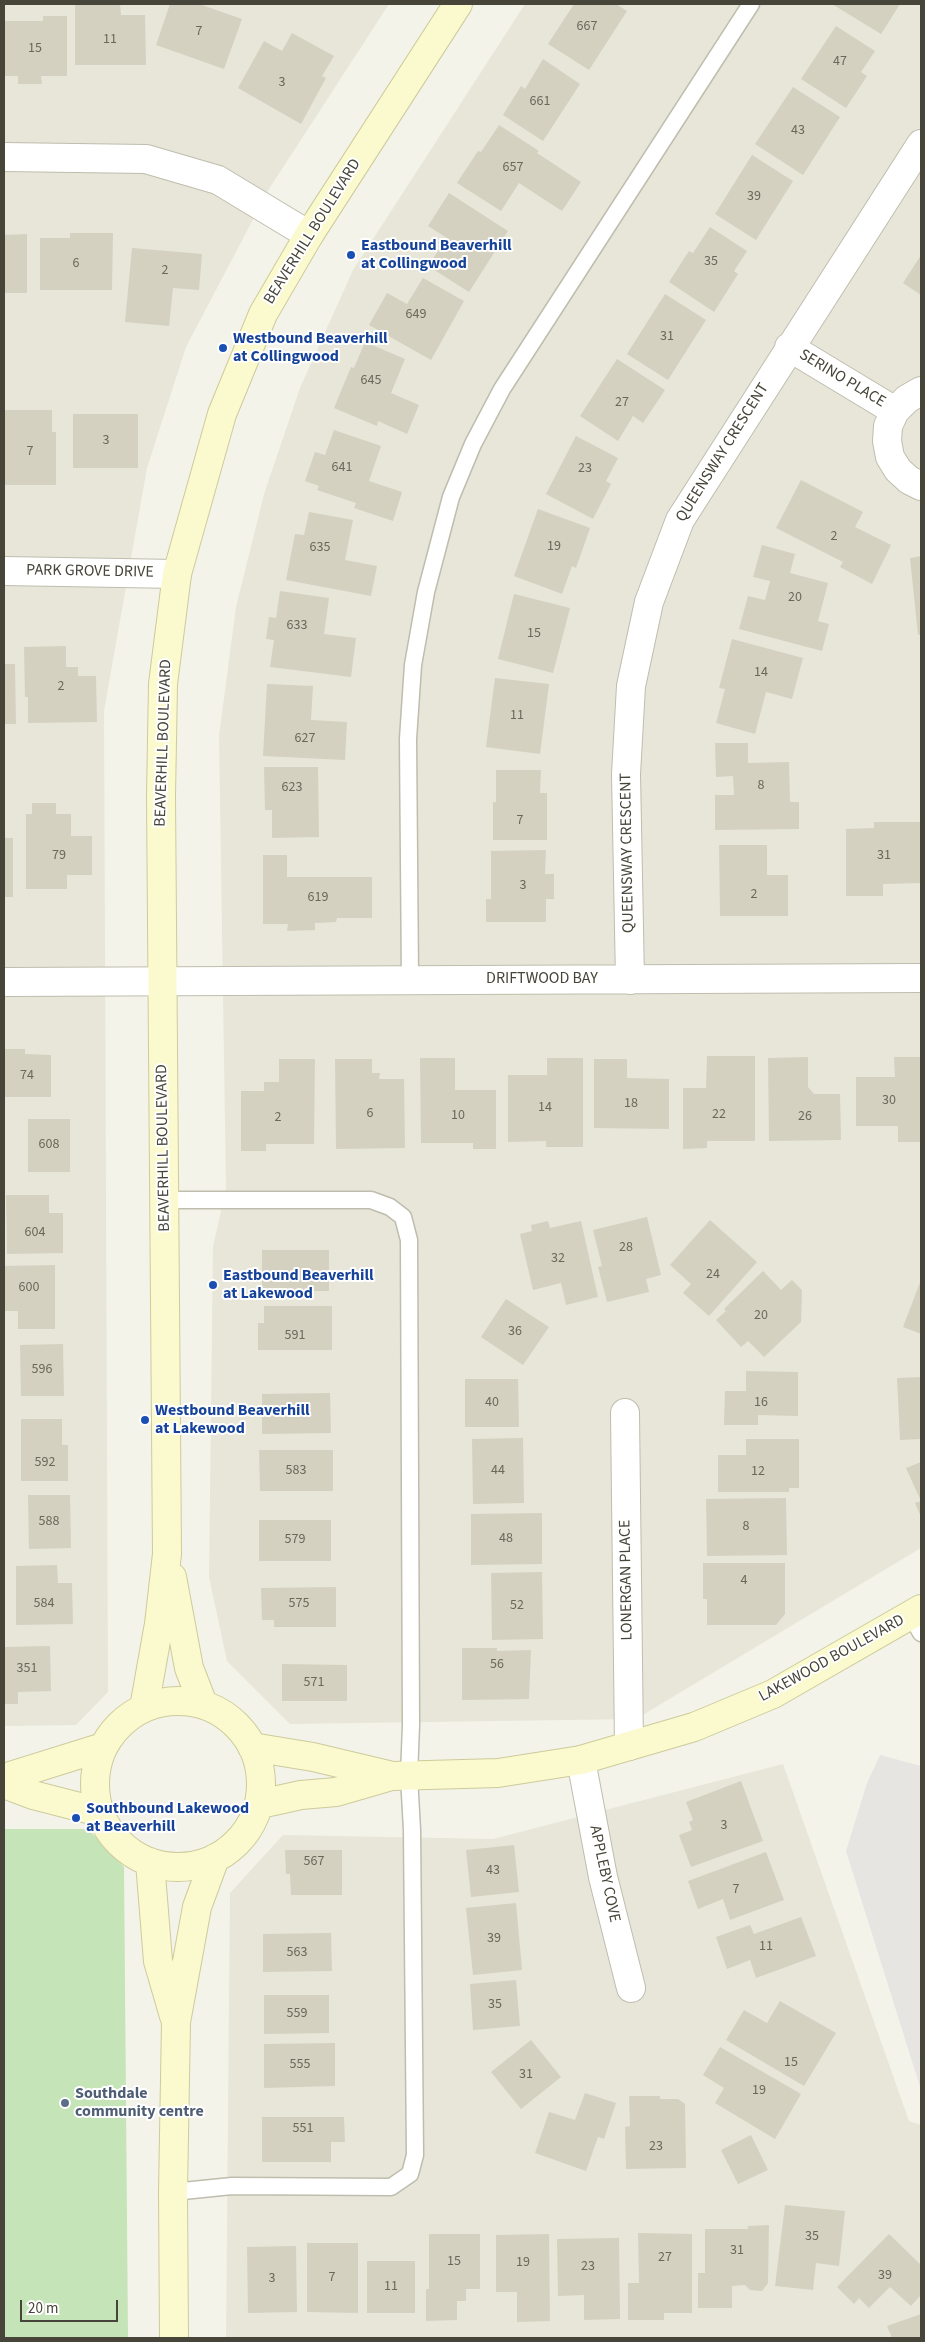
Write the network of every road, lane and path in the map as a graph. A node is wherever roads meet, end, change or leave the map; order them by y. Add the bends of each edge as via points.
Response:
1 (458, 4) edge
2 (751, 4) edge
3 (921, 144) edge
4 (4, 157) edge
5 (309, 235) junction
6 (790, 347) junction
7 (921, 391) edge
8 (894, 411) junction
9 (921, 486) edge
10 (4, 571) edge
11 (176, 574) junction
12 (921, 978) edge
13 (410, 979) junction
14 (630, 980) junction
15 (162, 981) junction
16 (4, 982) edge
17 (164, 1200) junction
18 (625, 1413) dead end
19 (167, 1554) junction
20 (918, 1619) edge
21 (203, 1704) junction
22 (144, 1708) junction
23 (629, 1746) junction
24 (252, 1747) junction
25 (103, 1748) junction
26 (581, 1760) junction
27 (401, 1776) junction
28 (4, 1778) edge
29 (4, 1784) edge
30 (260, 1804) junction
31 (99, 1812) junction
32 (215, 1858) junction
33 (150, 1862) junction
34 (631, 1988) dead end
35 (176, 2022) junction
36 (173, 2192) junction
37 (174, 2338) edge

1 - 5 street, BEAVERHILL BOULEVARD
2 - 13 lane via 502,389 473,444 452,496 426,592 413,665 408,738
3 - 6 street, QUEENSWAY CRESCENT
4 - 5 street via 146,159 218,180
5 - 11 street, BEAVERHILL BOULEVARD via 263,314 222,414
6 - 8 street, SERINO PLACE
6 - 14 street, QUEENSWAY CRESCENT via 680,520 648,602 631,686 626,774
7 - 8 street, SERINO PLACE via 907,398
8 - 9 street, SERINO PLACE via 886,441 890,456 898,470
10 - 11 street, PARK GROVE DRIVE
11 - 15 street, BEAVERHILL BOULEVARD via 163,684
12 - 14 street, DRIFTWOOD BAY
13 - 14 street, DRIFTWOOD BAY
13 - 15 street, DRIFTWOOD BAY
15 - 16 street, DRIFTWOOD BAY
15 - 17 street, BEAVERHILL BOULEVARD
17 - 19 street, BEAVERHILL BOULEVARD
17 - 27 lane via 371,1200 390,1207 403,1217 409,1240 411,1725
18 - 23 street, LONERGAN PLACE
19 - 21 street, BEAVERHILL BOULEVARD via 189,1668
19 - 22 street, BEAVERHILL BOULEVARD
20 - 23 street, LAKEWOOD BOULEVARD via 773,1694 694,1727
21 - 22 street via 176,1701
21 - 24 street via 222,1712 243,1732
22 - 25 street via 120,1724
23 - 26 street, LAKEWOOD BOULEVARD
24 - 27 street, LAKEWOOD BOULEVARD
24 - 30 street via 261,1774
25 - 28 street
25 - 31 street via 95,1776
26 - 27 street, LAKEWOOD BOULEVARD via 498,1773
26 - 34 street, APPLEBY COVE via 603,1878
27 - 30 street, LAKEWOOD BOULEVARD via 336,1792
27 - 36 lane via 412,1830 415,2155 410,2174 391,2187 232,2186
29 - 31 street
30 - 32 street via 248,1830 234,1846
31 - 33 street via 113,1837 139,1858
32 - 33 street via 209,1862 166,1867
32 - 35 street via 197,1907
33 - 35 street via 158,1961
35 - 36 street
36 - 37 street

